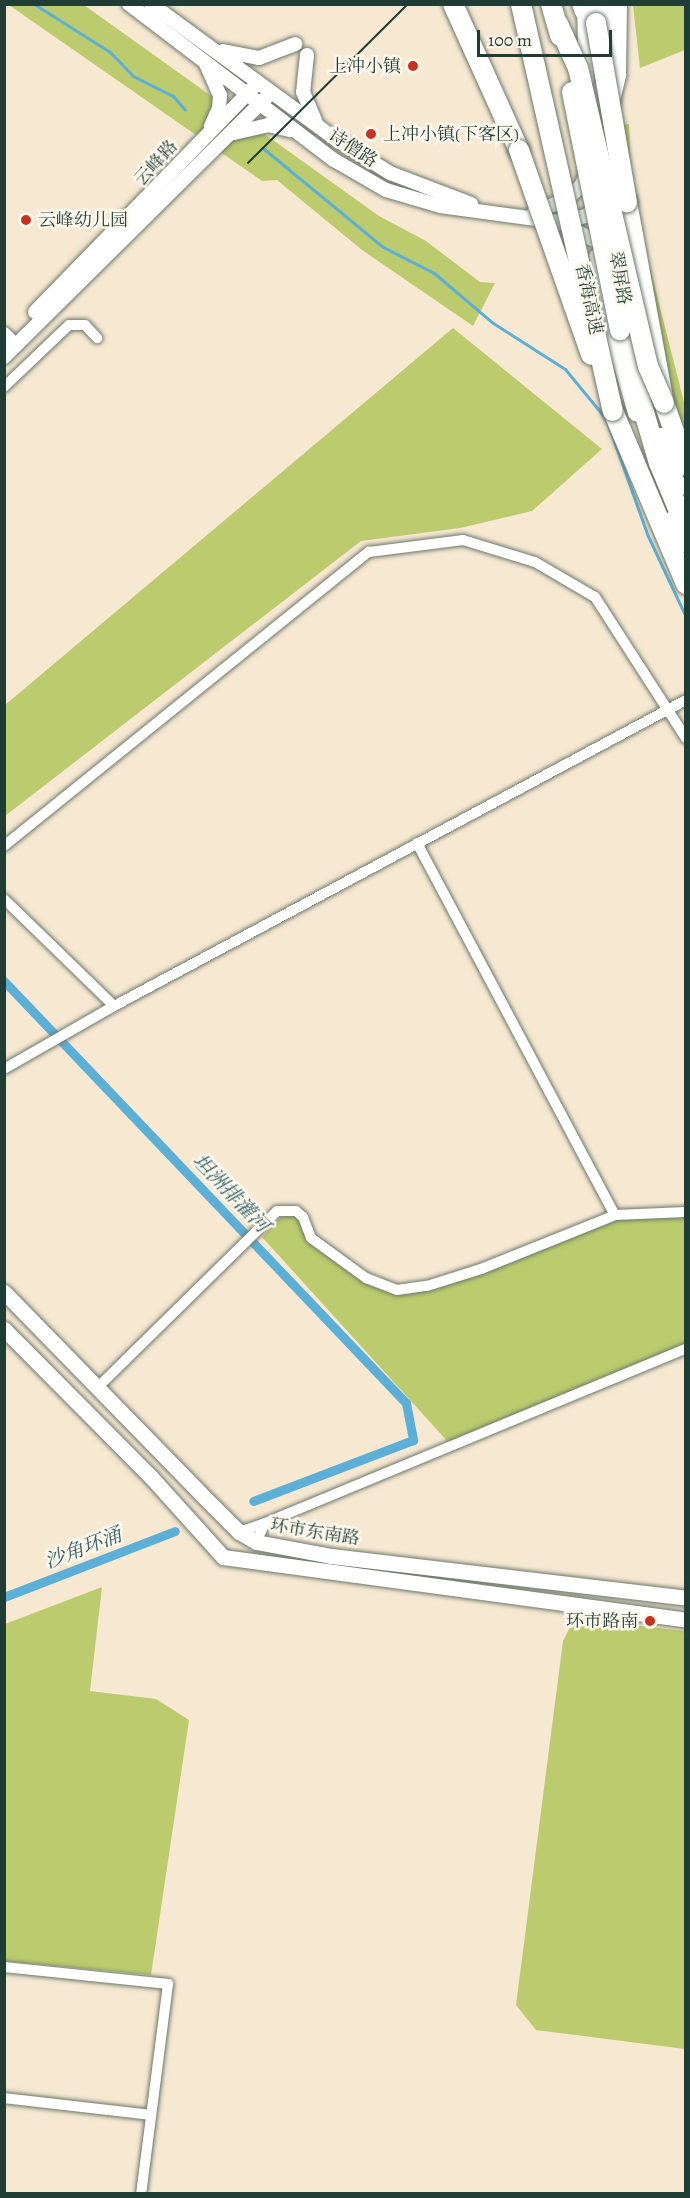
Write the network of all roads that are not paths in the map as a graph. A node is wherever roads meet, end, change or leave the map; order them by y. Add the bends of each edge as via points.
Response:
1 (129, 4) edge
2 (151, 4) edge
3 (453, 4) edge
4 (521, 4) edge
5 (552, 4) edge
6 (609, 4) edge
7 (619, 4) edge
8 (586, 6) edge
9 (558, 24) junction
10 (295, 44) dead end
11 (208, 45) junction
12 (307, 55) dead end
13 (203, 59) junction
14 (254, 88) junction
15 (266, 97) junction
16 (607, 122) junction
17 (318, 126) junction
18 (229, 135) junction
19 (302, 135) junction
20 (206, 136) junction
21 (590, 168) junction
22 (610, 179) junction
23 (536, 212) junction
24 (590, 215) junction
25 (558, 222) junction
26 (613, 234) junction
27 (594, 240) junction
28 (94, 334) dead end
29 (8, 341) edge
30 (4, 357) edge
31 (4, 387) edge
32 (664, 402) junction
33 (613, 411) junction
34 (686, 465) edge
35 (686, 505) edge
36 (686, 528) edge
37 (686, 545) edge
38 (686, 584) edge
39 (686, 700) edge
40 (666, 710) junction
41 (686, 738) edge
42 (417, 843) junction
43 (4, 846) edge
44 (4, 898) edge
45 (114, 1006) junction
46 (4, 1069) edge
47 (686, 1212) edge
48 (615, 1215) junction
49 (4, 1292) edge
50 (4, 1329) edge
51 (686, 1349) edge
52 (97, 1388) junction
53 (265, 1523) junction
54 (239, 1532) junction
55 (256, 1542) junction
56 (686, 1598) edge
57 (686, 1620) edge
58 (4, 1967) edge
59 (4, 2098) edge
60 (151, 2115) junction
61 (141, 2193) edge

1 - 13 street, 诗僧路
2 - 11 street, 诗僧路
3 - 33 highway, bridge via 519,150
4 - 33 highway, 香海高速, bridge via 544,90
5 - 9 highway, 香海高速, bridge
6 - 16 main road, 翠屏路 via 604,37
7 - 16 main road via 618,75
8 - 21 main road, 翠屏路
8 - 32 highway, bridge
9 - 32 highway, bridge via 578,68 648,366
9 - 36 highway, 香海高速, bridge via 620,330 659,463
10 - 11 street via 252,59
11 - 14 street, 诗僧路
12 - 17 street via 303,92
13 - 14 street, 诗僧路
13 - 20 street via 217,85 220,102
14 - 15 street, 诗僧路
14 - 20 street, 云峰路
15 - 17 street, 诗僧路
15 - 18 street, 云峰路
15 - 19 street, 诗僧路
16 - 22 main road, 翠屏路
17 - 23 street, 诗僧路 via 390,173 429,190 471,204
18 - 19 street via 272,125
18 - 29 street, 云峰路
19 - 25 street, 诗僧路 via 334,160 386,190 469,211
20 - 29 street, 云峰路
21 - 23 street, 诗僧路 via 581,186 566,200
21 - 24 main road, 翠屏路
22 - 24 street via 604,199
22 - 26 main road, 翠屏路
23 - 24 street
24 - 25 street
24 - 26 street
24 - 27 main road, 翠屏路
25 - 27 street, 诗僧路
26 - 35 main road, 翠屏路 via 645,387
27 - 37 main road, 翠屏路 via 609,325 627,390 658,480
28 - 31 street via 85,325 69,325
29 - 30 street, 云峰路
32 - 34 highway
33 - 38 highway, 香海高速
39 - 40 street
40 - 41 street
40 - 42 street
40 - 43 street via 596,597 535,562 463,540 369,552
42 - 45 street
42 - 48 street
44 - 45 street
45 - 46 street
47 - 48 street
48 - 52 street via 481,1269 427,1286 397,1290 366,1278 311,1238 303,1217 296,1211 277,1211
49 - 52 main road, 环市东南路
50 - 57 main road, 环市东南路 via 224,1557
51 - 53 street
52 - 54 main road, 环市东南路
53 - 54 street
53 - 55 street
54 - 55 main road, 环市东南路
55 - 56 main road, 环市东南路 via 331,1556
58 - 60 street via 168,1984
59 - 60 street
60 - 61 street

